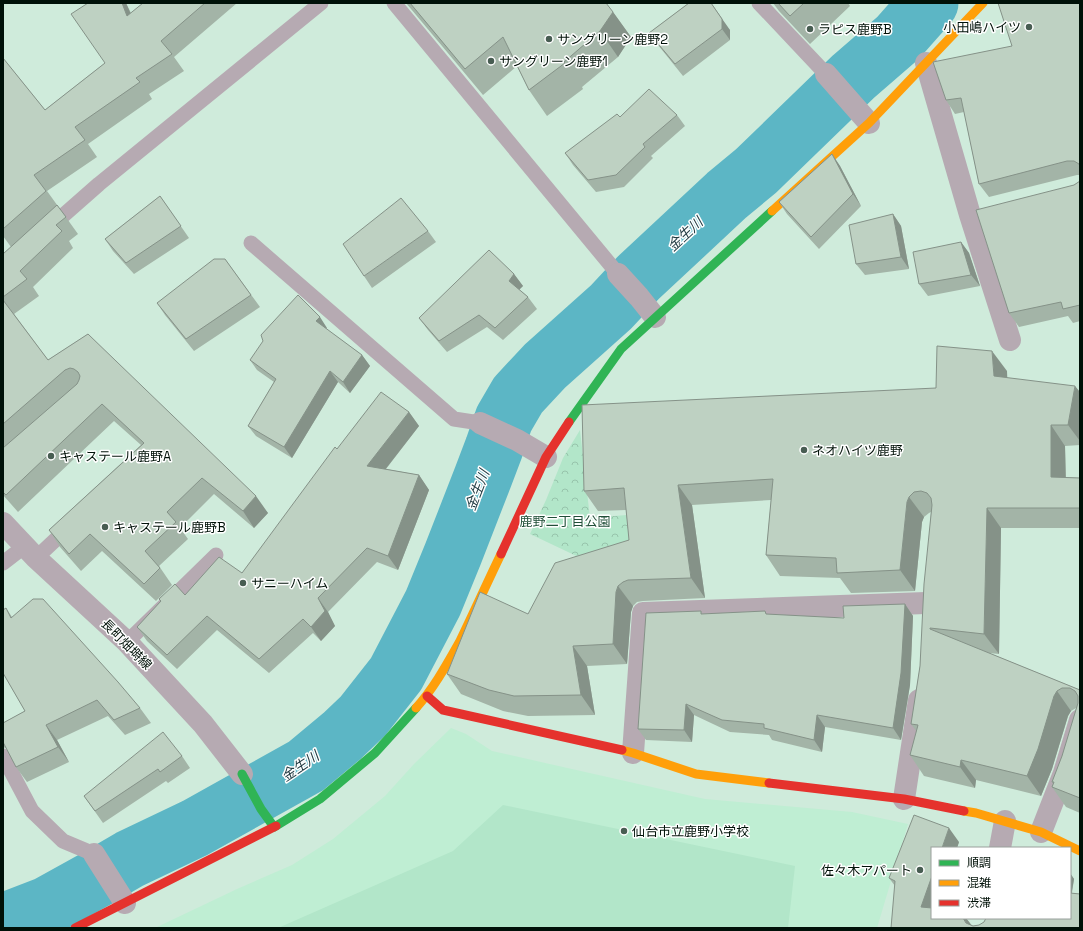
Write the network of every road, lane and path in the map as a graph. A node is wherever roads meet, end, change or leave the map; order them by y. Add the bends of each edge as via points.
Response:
1 (321, 3) edge
2 (394, 3) edge
3 (759, 3) edge
4 (983, 3) edge
5 (926, 63) junction
6 (826, 74) joint
7 (869, 123) junction
8 (992, 209) edge
9 (970, 215) junction
10 (39, 237) edge
11 (251, 244) dead end
12 (618, 274) joint
13 (655, 317) junction
14 (1010, 340) dead end
15 (480, 423) joint
16 (546, 457) junction
17 (82, 514) edge
18 (3, 523) edge
19 (30, 552) junction
20 (216, 555) dead end
21 (3, 563) edge
22 (925, 626) edge
23 (127, 642) junction
24 (922, 678) edge
25 (427, 696) junction
26 (1080, 720) edge
27 (633, 753) junction
28 (3, 756) edge
29 (242, 774) joint
30 (904, 799) junction
31 (1005, 821) junction
32 (274, 827) junction
33 (1041, 832) junction
34 (1000, 847) edge
35 (1080, 851) edge
36 (94, 854) joint
37 (120, 895) junction
38 (76, 928) edge

1 - 10 lane via 99,184
2 - 12 lane
3 - 6 lane
4 - 5 street
5 - 7 street
5 - 9 street
6 - 7 street
7 - 13 street
8 - 9 street
9 - 14 street
11 - 15 lane via 454,419
12 - 13 street
13 - 16 street via 621,349
15 - 16 street
16 - 25 street via 467,626
17 - 19 lane
18 - 19 street, 長町畑塒線
19 - 21 lane
19 - 23 street, 長町畑塒線
20 - 23 lane
22 - 27 street via 927,596 643,613
23 - 29 street, 長町畑塒線 via 203,724
24 - 30 street
25 - 27 street via 443,710
25 - 32 street via 375,753 320,799
26 - 33 street via 1064,773
27 - 30 street via 696,774
28 - 36 lane via 32,811 63,842
29 - 32 street via 261,810
30 - 31 street
31 - 33 street
31 - 34 street
32 - 37 street
33 - 35 street
36 - 37 street
37 - 38 street

